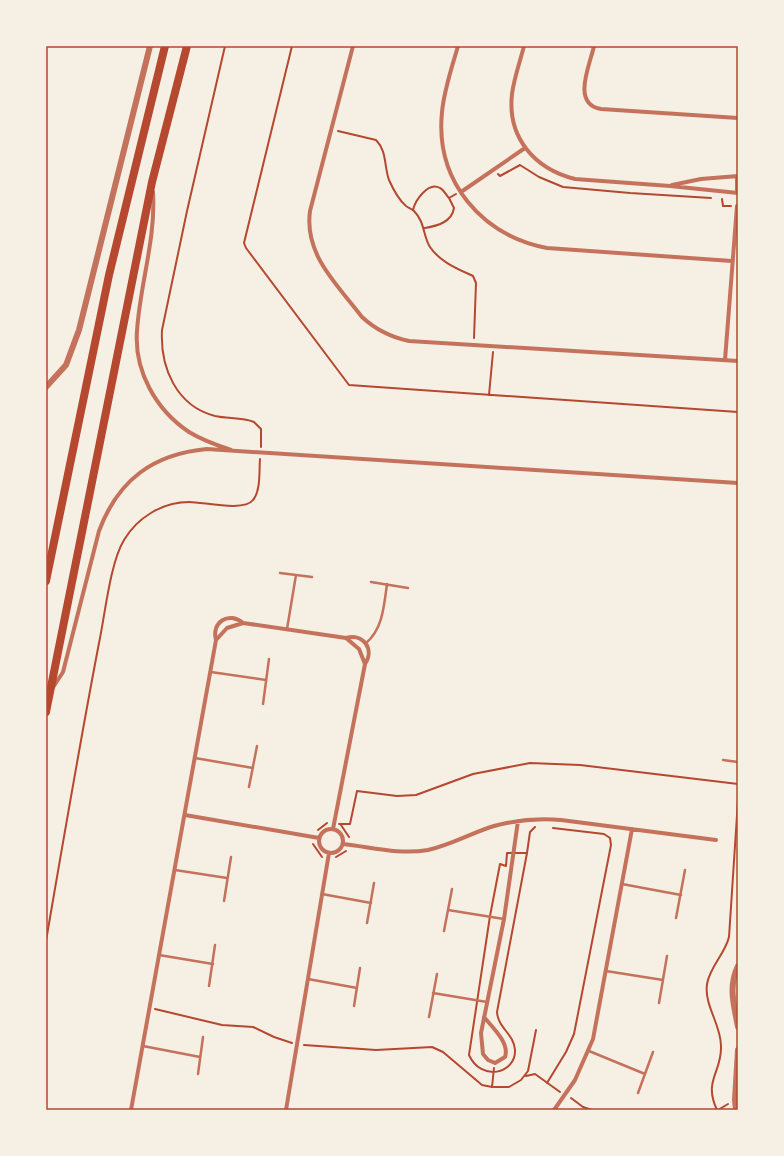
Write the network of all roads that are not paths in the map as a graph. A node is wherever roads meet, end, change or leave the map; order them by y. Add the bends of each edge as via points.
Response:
1 (150, 46) edge
2 (165, 46) edge
3 (187, 46) edge
4 (353, 46) edge
5 (458, 46) edge
6 (524, 46) edge
7 (594, 46) edge
8 (738, 118) edge
9 (525, 148) junction
10 (738, 176) edge
11 (152, 182) junction
12 (670, 186) junction
13 (460, 192) junction
14 (737, 193) edge
15 (736, 206) road end
16 (732, 261) junction
17 (725, 360) junction
18 (738, 361) edge
19 (46, 388) edge
20 (237, 452) junction
21 (736, 483) edge
22 (738, 488) edge
23 (280, 573) dead end
24 (296, 575) junction
25 (312, 577) dead end
26 (46, 581) edge
27 (371, 582) dead end
28 (387, 584) junction
29 (408, 588) dead end
30 (243, 622) junction
31 (287, 629) junction
32 (346, 638) junction
33 (216, 640) junction
34 (366, 643) junction
35 (269, 659) dead end
36 (365, 664) junction
37 (211, 672) junction
38 (266, 680) junction
39 (50, 691) junction
40 (263, 704) dead end
41 (46, 712) edge
42 (257, 746) dead end
43 (195, 758) junction
44 (724, 760) dead end
45 (738, 762) edge
46 (253, 768) junction
47 (249, 788) dead end
48 (185, 815) junction
49 (518, 821) junction
50 (333, 829) junction
51 (632, 829) junction
52 (319, 838) junction
53 (716, 840) dead end
54 (345, 844) junction
55 (328, 856) junction
56 (231, 857) dead end
57 (175, 870) junction
58 (685, 870) dead end
59 (227, 878) junction
60 (374, 883) dead end
61 (622, 884) junction
62 (452, 889) dead end
63 (322, 894) junction
64 (681, 894) junction
65 (224, 901) dead end
66 (371, 903) junction
67 (448, 910) junction
68 (676, 918) dead end
69 (504, 919) junction
70 (367, 923) dead end
71 (444, 931) dead end
72 (215, 945) dead end
73 (159, 955) junction
74 (666, 956) dead end
75 (213, 964) junction
76 (738, 966) edge
77 (360, 968) dead end
78 (606, 971) junction
79 (437, 974) dead end
80 (308, 979) junction
81 (662, 980) junction
82 (209, 986) dead end
83 (357, 988) junction
84 (433, 993) junction
85 (487, 1002) junction
86 (659, 1003) dead end
87 (354, 1006) dead end
88 (429, 1017) dead end
89 (484, 1017) junction
90 (737, 1019) edge
91 (738, 1027) edge
92 (203, 1037) dead end
93 (143, 1046) junction
94 (738, 1050) edge
95 (589, 1051) junction
96 (653, 1052) dead end
97 (200, 1057) junction
98 (198, 1074) dead end
99 (645, 1074) junction
100 (638, 1093) dead end
101 (131, 1110) edge
102 (286, 1110) edge
103 (554, 1110) edge
104 (736, 1110) edge

1 - 19 street via 79,330 66,365
2 - 26 main road via 109,275
3 - 11 main road
4 - 17 street via 309,219 312,245 320,261 362,317 379,331 409,341
5 - 13 street via 441,123 447,161
6 - 9 street via 512,93 512,107 514,122
7 - 8 street via 584,88 585,98 591,106 601,109
9 - 12 street via 541,164 575,179
9 - 13 street
10 - 12 street via 701,179
10 - 14 street
11 - 20 street via 152,233 137,332 141,368 150,389 171,418 199,438
11 - 39 main road
12 - 14 street
13 - 16 street via 494,227 533,245
15 - 16 street
16 - 17 street
17 - 18 street
20 - 21 street
20 - 39 street via 207,449 176,454 146,468 122,489 112,502 98,531 63,672
21 - 22 lane
23 - 24 lane
24 - 25 lane
24 - 31 lane
27 - 28 lane
28 - 29 lane
28 - 34 lane via 379,625
30 - 31 street
30 - 33 street via 228,628
30 - 33 street via 235,618 222,620 216,626
31 - 32 street
32 - 34 street via 355,637
32 - 36 street via 359,649
33 - 37 street
34 - 36 street via 369,651
35 - 38 lane
36 - 50 street
37 - 38 lane
37 - 43 street
38 - 40 lane
39 - 41 main road
42 - 46 lane
43 - 46 lane
43 - 48 street
44 - 45 lane
46 - 47 lane
48 - 52 street
48 - 57 street
49 - 51 street via 550,819
49 - 54 street via 493,827 442,846 418,851 393,852
49 - 69 street
50 - 52 street via 323,832
50 - 54 street via 340,833
51 - 53 street
51 - 61 street
52 - 55 street via 321,848
54 - 55 street via 338,852
55 - 63 street
56 - 59 lane
57 - 59 lane
57 - 73 street
58 - 64 lane
59 - 65 lane
60 - 66 lane
61 - 64 lane
61 - 78 street
62 - 67 lane
63 - 66 lane
63 - 80 street
64 - 68 lane
66 - 70 lane
67 - 69 lane
67 - 71 lane
69 - 85 street
72 - 75 lane
73 - 75 lane
73 - 93 street
74 - 81 lane
75 - 82 lane
76 - 90 street via 732,995
77 - 83 lane
78 - 81 lane
78 - 95 street via 597,1025
79 - 84 lane
80 - 83 lane
80 - 102 street
81 - 86 lane
83 - 87 lane
84 - 85 lane
84 - 88 lane
85 - 89 street
89 - 89 street via 481,1033 482,1050 488,1060 494,1063 505,1057 505,1048 501,1038
90 - 91 street
92 - 97 lane
93 - 97 lane
93 - 101 street
94 - 104 street
95 - 99 lane
95 - 103 street via 575,1080
96 - 99 lane
97 - 98 lane
99 - 100 lane

